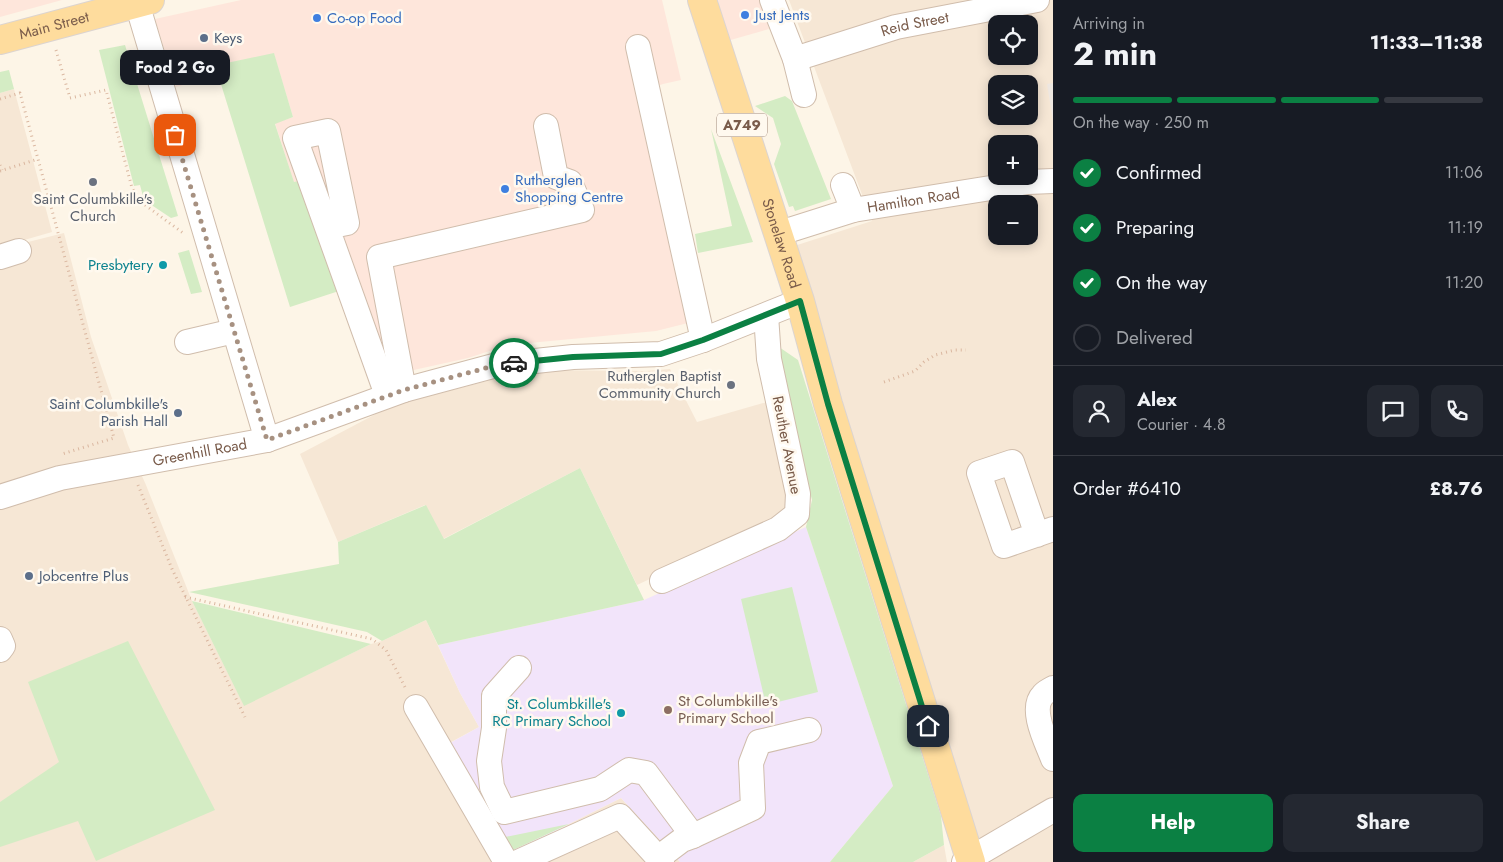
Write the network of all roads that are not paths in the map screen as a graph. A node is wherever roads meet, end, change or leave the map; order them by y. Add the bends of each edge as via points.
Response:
1 (772, 0) edge
2 (1037, 0) edge
3 (145, 1) edge
4 (979, 5) edge
5 (703, 6) edge
6 (0, 40) edge
7 (638, 47) dead end
8 (795, 59) junction
9 (804, 95) dead end
10 (546, 126) dead end
11 (1053, 181) edge
12 (843, 185) dead end
13 (853, 210) junction
14 (327, 227) dead end
15 (777, 234) junction
16 (800, 301) junction
17 (766, 315) junction
18 (234, 331) junction
19 (703, 340) junction
20 (187, 342) dead end
21 (395, 392) junction
22 (267, 440) junction
23 (0, 497) edge
24 (662, 581) dead end
25 (519, 668) dead end
26 (1053, 688) edge
27 (416, 707) road end
28 (809, 730) dead end
29 (1053, 759) edge
30 (1053, 810) edge
31 (693, 836) junction
32 (660, 860) edge
33 (968, 861) edge
34 (506, 862) edge
35 (518, 862) edge

1 - 8 street
2 - 4 street, Reid Street
3 - 6 main road, Main Street
3 - 18 street via 163,93
4 - 8 street, Reid Street
5 - 15 main road, Stonelaw Road / A749
7 - 19 street
8 - 9 street
10 - 21 street via 556,177 570,182 582,210 379,257
11 - 13 street, Hamilton Road via 1028,182
12 - 13 street
13 - 15 street, Hamilton Road
14 - 21 street
15 - 16 main road, Stonelaw Road / A749
16 - 17 street, Greenhill Road
16 - 33 main road, Stonelaw Road / A749 via 828,404
17 - 19 street, Greenhill Road
17 - 24 street, Reuther Avenue via 770,359 798,494 797,514 778,529
18 - 20 street
18 - 22 street
19 - 21 street, Greenhill Road via 661,354 573,357 497,365
21 - 22 street, Greenhill Road
22 - 23 street, Greenhill Road via 60,478
25 - 31 street via 494,696 489,761 492,787 504,812 600,789 629,770 646,773
26 - 29 street via 1042,695 1037,706
27 - 34 street
28 - 31 street via 759,742 751,763 753,808
30 - 33 street
31 - 32 street via 682,840
32 - 35 street via 620,816

